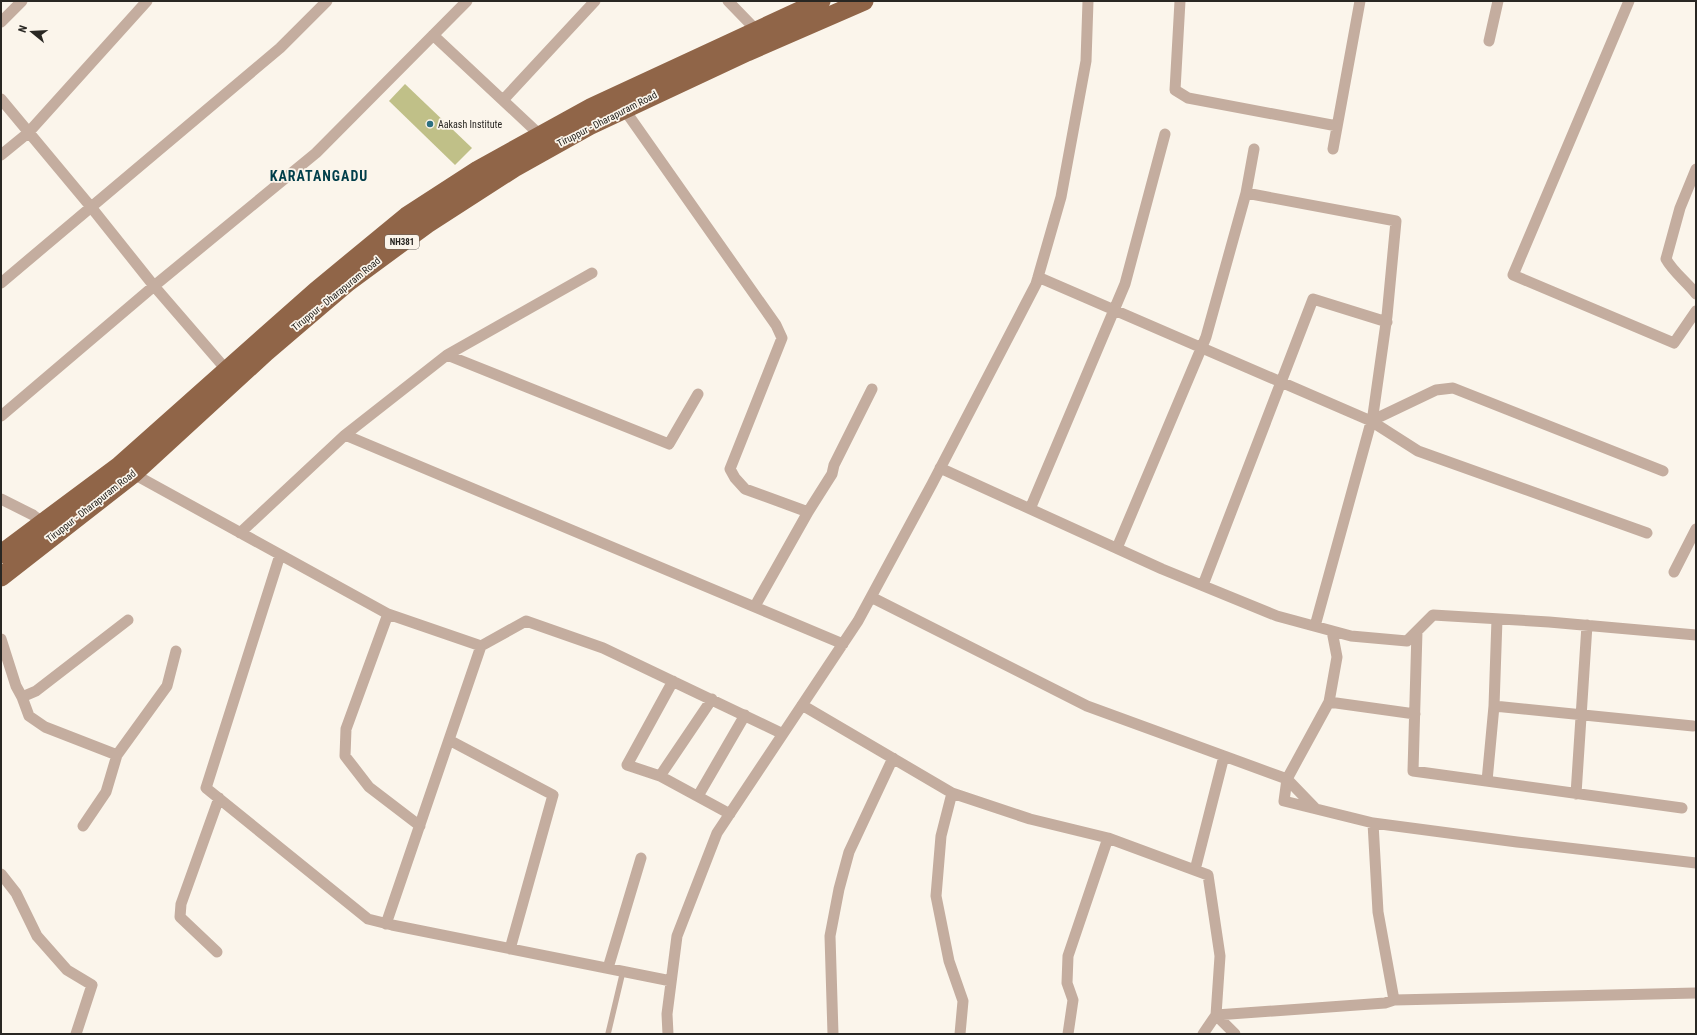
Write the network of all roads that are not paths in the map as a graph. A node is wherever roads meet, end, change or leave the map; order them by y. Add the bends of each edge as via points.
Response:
1 (22, 1) edge
2 (148, 1) edge
3 (327, 1) edge
4 (467, 1) edge
5 (595, 1) edge
6 (728, 1) edge
7 (821, 1) edge
8 (864, 1) edge
9 (1088, 1) edge
10 (1180, 1) edge
11 (1360, 1) edge
12 (1498, 1) edge
13 (1629, 1) edge
14 (1, 22) edge
15 (433, 35) junction
16 (762, 38) junction
17 (1489, 41) dead end
18 (1, 99) edge
19 (504, 99) junction
20 (624, 109) junction
21 (1337, 126) junction
22 (28, 133) junction
23 (540, 134) junction
24 (1165, 134) dead end
25 (1254, 149) dead end
26 (1332, 149) dead end
27 (1, 155) edge
28 (1696, 169) edge
29 (1246, 193) junction
30 (91, 207) junction
31 (592, 273) dead end
32 (1038, 277) junction
33 (1, 283) edge
34 (154, 286) junction
35 (1696, 294) edge
36 (1114, 310) junction
37 (1696, 310) edge
38 (1386, 322) junction
39 (1202, 348) junction
40 (447, 355) junction
41 (231, 375) junction
42 (1281, 382) junction
43 (872, 389) dead end
44 (698, 394) dead end
45 (1, 416) edge
46 (1371, 421) junction
47 (345, 435) junction
48 (940, 468) junction
49 (126, 470) junction
50 (1663, 471) dead end
51 (1, 499) edge
52 (1030, 509) junction
53 (808, 512) junction
54 (42, 522) junction
55 (1696, 529) edge
56 (240, 533) junction
57 (1647, 533) dead end
58 (1117, 548) junction
59 (1, 554) edge
60 (280, 555) junction
61 (1674, 572) dead end
62 (1, 577) edge
63 (1203, 586) junction
64 (871, 598) junction
65 (755, 606) junction
66 (388, 614) junction
67 (1497, 619) junction
68 (128, 620) dead end
69 (1587, 625) junction
70 (1315, 626) junction
71 (1417, 630) junction
72 (1332, 631) junction
73 (1696, 635) edge
74 (1, 639) edge
75 (843, 644) junction
76 (481, 646) junction
77 (176, 651) dead end
78 (673, 681) junction
79 (22, 696) junction
80 (712, 700) junction
81 (1329, 702) junction
82 (802, 705) junction
83 (1494, 706) junction
84 (1414, 714) junction
85 (745, 715) junction
86 (1581, 715) junction
87 (1693, 726) dead end
88 (783, 734) junction
89 (449, 740) junction
90 (117, 755) junction
91 (1224, 756) junction
92 (893, 758) junction
93 (660, 776) junction
94 (1287, 778) junction
95 (1487, 781) junction
96 (952, 793) junction
97 (1576, 794) junction
98 (698, 796) junction
99 (219, 798) junction
100 (1316, 808) junction
101 (1682, 808) dead end
102 (730, 814) junction
103 (1373, 823) junction
104 (83, 826) dead end
105 (420, 826) junction
106 (1108, 838) junction
107 (642, 858) dead end
108 (1696, 863) edge
109 (1195, 870) junction
110 (2, 879) edge
111 (386, 924) junction
112 (510, 949) junction
113 (217, 952) dead end
114 (608, 968) junction
115 (623, 971) junction
116 (671, 981) junction
117 (1696, 993) edge
118 (1394, 1000) junction
119 (1216, 1015) junction
120 (76, 1034) edge
121 (608, 1034) edge
122 (668, 1034) edge
123 (833, 1034) edge
124 (960, 1034) edge
125 (1068, 1034) edge
126 (1203, 1034) edge
127 (1236, 1034) edge

1 - 14 street
2 - 22 street
3 - 30 street via 280,48
4 - 15 street
5 - 19 street
6 - 16 street
7 - 16 highway, NH381
8 - 16 highway, Tiruppur - Dharapuram Road / NH381
9 - 32 street via 1086,61 1060,197
10 - 21 street via 1175,90 1188,98
11 - 21 street
12 - 17 street
13 - 37 street via 1513,275 1674,343
15 - 19 street
15 - 34 street via 316,153
16 - 20 highway, Tiruppur - Dharapuram Road / NH381
16 - 23 highway, NH381 via 592,107
18 - 22 street
19 - 23 street
20 - 41 highway, Tiruppur - Dharapuram Road / NH381 via 514,168 427,224 348,282
20 - 53 street via 776,325 782,338 730,469 734,478 745,489
21 - 26 street
22 - 27 street
22 - 30 street
23 - 41 highway, NH381 via 407,216 316,290
24 - 36 street via 1125,284
25 - 29 street
28 - 35 street via 1680,208 1666,259 1671,268
29 - 38 street via 1396,221
29 - 39 street
30 - 33 street
30 - 34 street
31 - 40 street
32 - 36 street
32 - 48 street
34 - 41 street
34 - 45 street
36 - 39 street
36 - 52 street
38 - 42 street via 1313,300
38 - 46 street
39 - 42 street
39 - 58 street
40 - 44 street via 669,444
40 - 47 street
41 - 49 highway, Tiruppur - Dharapuram Road / NH381
42 - 46 street
42 - 63 street
43 - 53 street via 834,465 832,474
46 - 50 street via 1436,390 1453,388
46 - 57 street via 1418,450
46 - 70 street
47 - 56 street
47 - 65 street
48 - 52 street
48 - 64 street
49 - 54 highway, NH381
49 - 56 street
49 - 62 highway, Tiruppur - Dharapuram Road / NH381
51 - 54 street
52 - 58 street
53 - 65 street
54 - 59 highway, NH381
55 - 61 street
56 - 60 street
58 - 63 street
60 - 66 street
60 - 99 street via 206,788
63 - 70 street via 1277,616
64 - 75 street
64 - 91 street via 1087,706
65 - 75 street
66 - 76 street
66 - 105 street via 346,730 345,756 369,786
67 - 69 street
67 - 71 street via 1433,614
67 - 83 street
68 - 79 street via 36,691
69 - 73 street
69 - 86 street
70 - 72 street
71 - 72 street via 1407,641 1350,636
71 - 84 street
72 - 81 street via 1337,657
74 - 79 street via 16,686
75 - 82 street
76 - 78 street via 526,621 603,648
76 - 89 street
77 - 90 street via 167,686
78 - 80 street
78 - 93 street via 627,765
79 - 90 street via 28,716 45,727
80 - 85 street
80 - 93 street
81 - 84 street
81 - 94 street
82 - 88 street
82 - 92 street
83 - 86 street
83 - 95 street
84 - 95 street via 1413,771
85 - 88 street
85 - 98 street
86 - 87 street
86 - 97 street
88 - 102 street
89 - 105 street
89 - 112 street via 553,795
90 - 104 street via 106,792
91 - 94 street
91 - 109 street
92 - 96 street
92 - 123 street via 849,852 839,889 830,936
93 - 98 street
94 - 100 street
94 - 100 street via 1284,800
95 - 97 street
96 - 106 street via 1030,819
96 - 124 street via 941,836 936,896 949,961 963,1001
97 - 101 street
98 - 102 street
99 - 111 street via 368,919
99 - 113 street via 181,904 180,917
100 - 103 street
102 - 116 street via 717,833 677,936
103 - 108 street
103 - 118 street via 1378,912
105 - 111 street
106 - 109 street
106 - 125 street via 1068,956 1067,983 1073,1000
107 - 114 street
109 - 119 street via 1208,875 1220,956
110 - 120 street via 16,893 37,936 67,970 92,986
111 - 112 street
112 - 114 street
114 - 115 street
115 - 116 street
115 - 121 lane
116 - 122 street via 667,1014
117 - 118 street
118 - 119 street via 1385,1003
119 - 126 street
119 - 127 street

